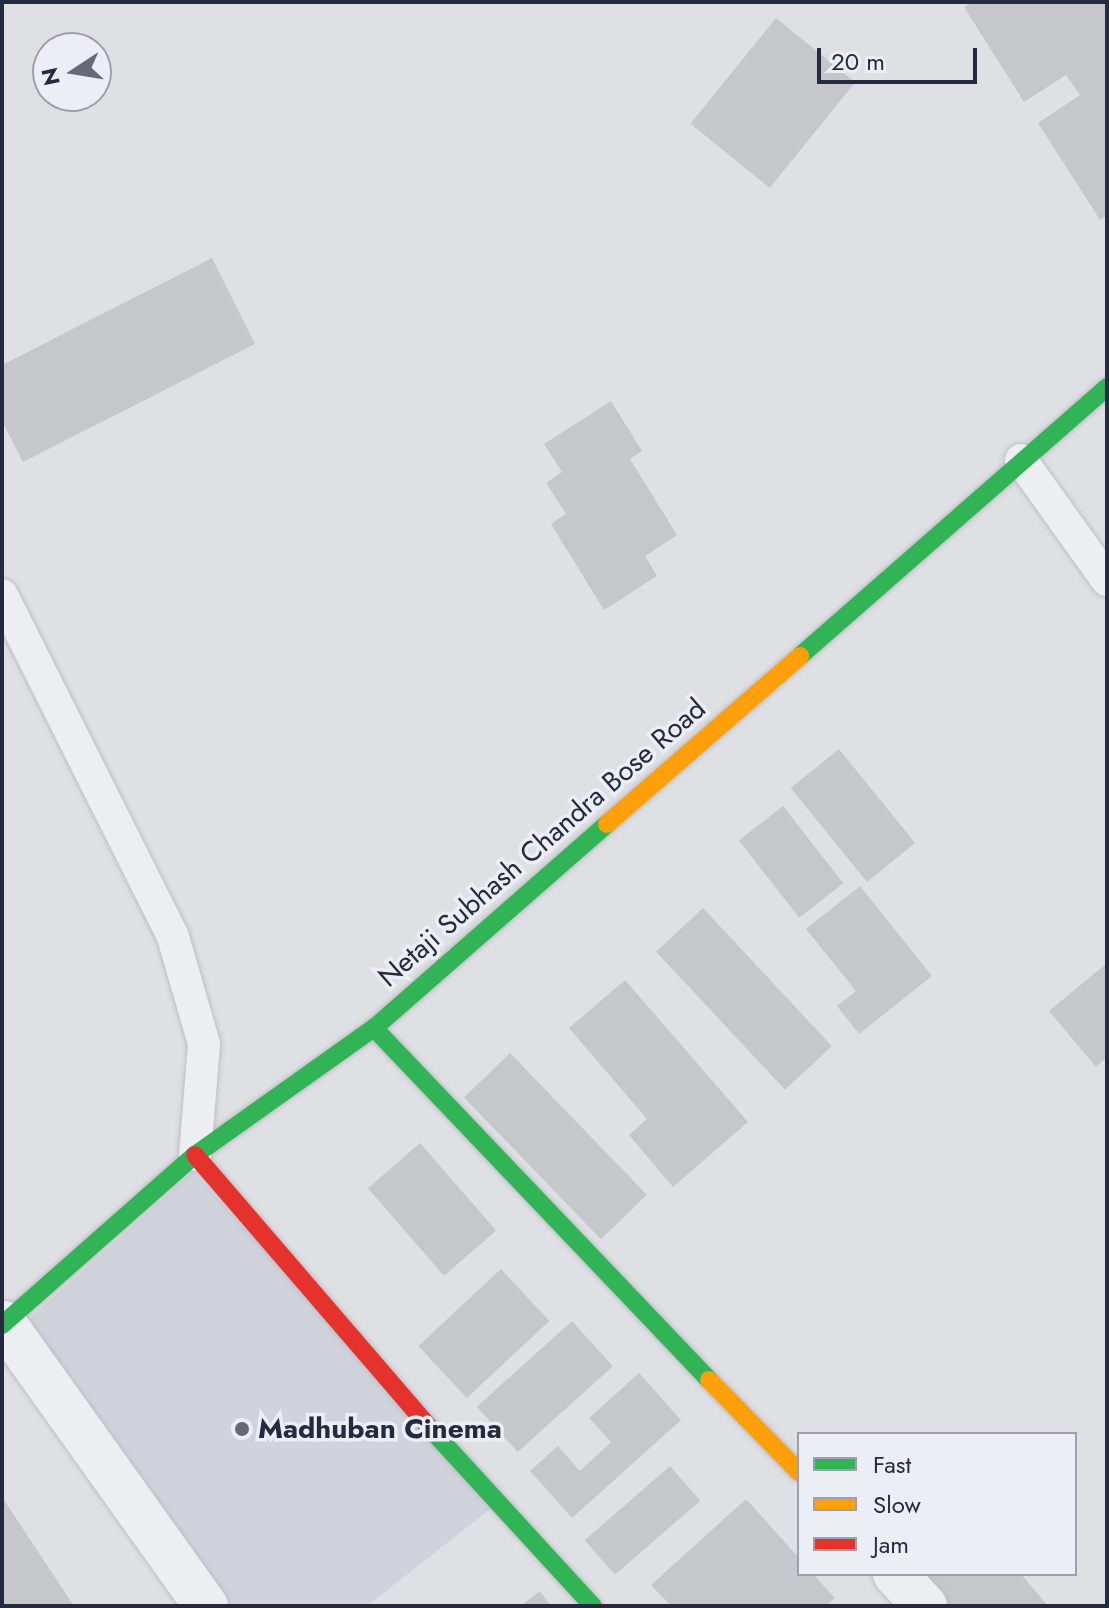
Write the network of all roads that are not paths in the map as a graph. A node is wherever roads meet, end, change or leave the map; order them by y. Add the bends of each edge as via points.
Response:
1 (1107, 387) edge
2 (1021, 460) junction
3 (1107, 580) edge
4 (2, 595) edge
5 (374, 1028) junction
6 (195, 1155) junction
7 (3, 1324) edge
8 (797, 1470) edge
9 (897, 1576) edge
10 (206, 1606) edge
11 (593, 1606) edge
12 (925, 1606) edge

1 - 2 main road, Netaji Subhash Chandra Bose Road
2 - 3 lane
2 - 5 main road, Netaji Subhash Chandra Bose Road
4 - 6 lane via 173,937 204,1044
5 - 6 main road, Netaji Subhash Chandra Bose Road
5 - 8 main road via 578,1247
6 - 7 main road, Netaji Subhash Chandra Bose Road
6 - 11 main road via 443,1443
7 - 10 street
9 - 12 street

